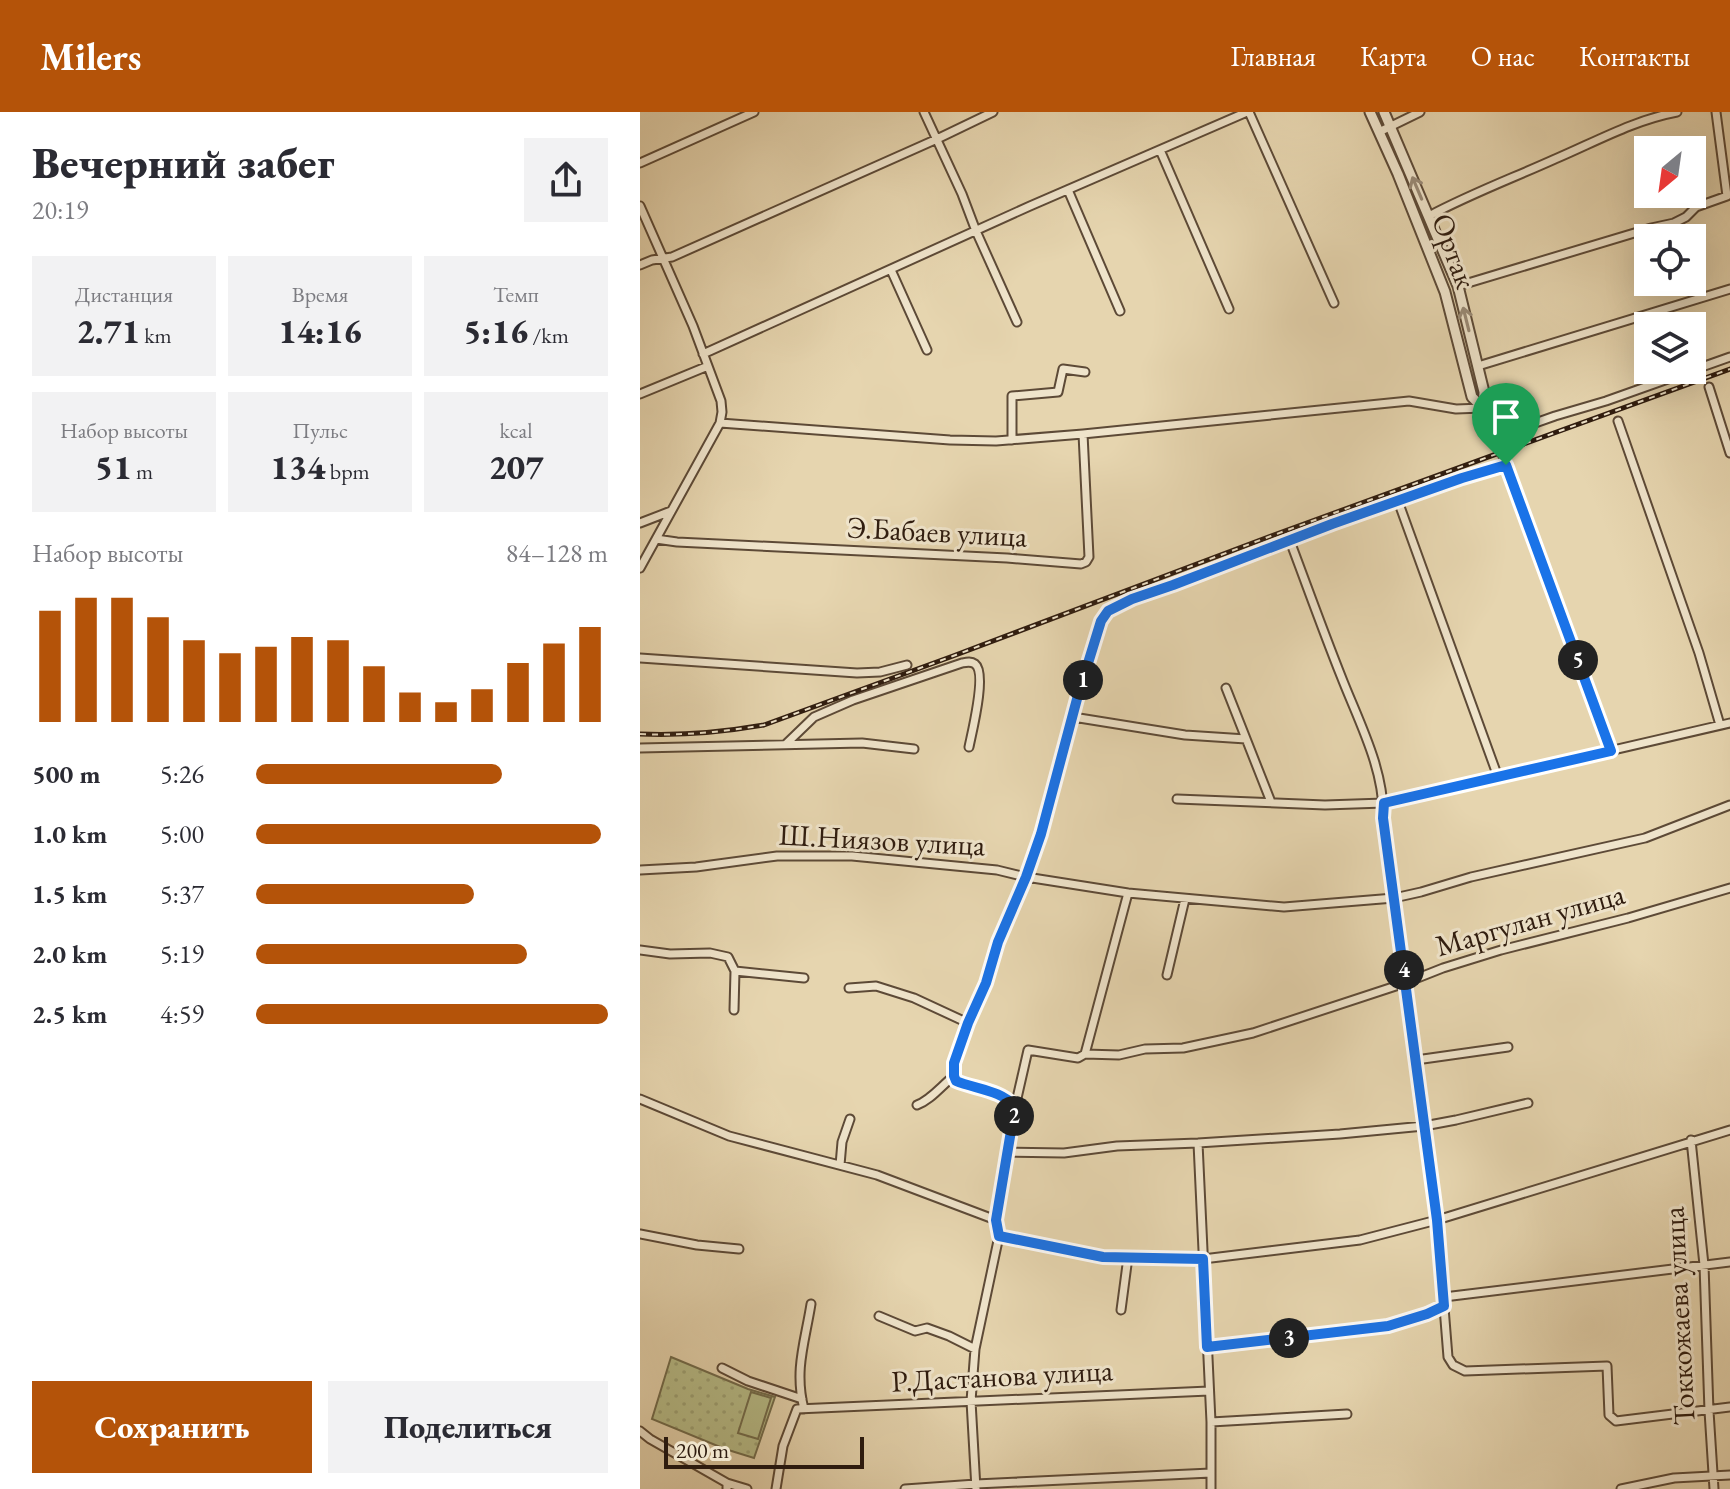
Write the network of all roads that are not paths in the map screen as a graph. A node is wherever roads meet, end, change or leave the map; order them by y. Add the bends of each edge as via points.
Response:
1 (754, 112) edge
2 (924, 112) edge
3 (993, 112) edge
4 (1248, 112) edge
5 (1370, 112) edge
6 (1384, 112) edge
7 (1420, 112) edge
8 (1677, 112) edge
9 (1716, 112) edge
10 (1390, 126) junction
11 (1379, 132) junction
12 (937, 139) junction
13 (1160, 150) junction
14 (640, 163) edge
15 (1068, 190) junction
16 (640, 206) edge
17 (1429, 216) junction
18 (976, 231) junction
19 (663, 259) junction
20 (640, 265) edge
21 (891, 270) junction
22 (1458, 286) junction
23 (1730, 289) edge
24 (1334, 303) dead end
25 (1229, 309) dead end
26 (1120, 311) dead end
27 (1017, 322) dead end
28 (927, 350) dead end
29 (703, 354) junction
30 (1730, 357) edge
31 (708, 366) junction
32 (1478, 366) junction
33 (1085, 372) dead end
34 (1709, 387) dead end
35 (640, 394) edge
36 (1483, 408) junction
37 (1618, 421) dead end
38 (720, 423) junction
39 (1083, 434) junction
40 (1496, 437) junction
41 (1012, 440) junction
42 (1730, 453) edge
43 (1506, 465) junction
44 (1398, 501) junction
45 (672, 511) junction
46 (640, 523) edge
47 (656, 539) junction
48 (1290, 541) junction
49 (640, 568) edge
50 (640, 658) edge
51 (907, 665) dead end
52 (1226, 688) dead end
53 (1073, 717) junction
54 (1730, 723) edge
55 (1720, 725) junction
56 (1246, 739) junction
57 (786, 744) junction
58 (969, 747) dead end
59 (640, 748) edge
60 (914, 749) dead end
61 (1611, 751) junction
62 (1498, 777) junction
63 (1177, 799) dead end
64 (1271, 802) junction
65 (1384, 803) junction
66 (1730, 805) edge
67 (640, 870) edge
68 (1026, 877) junction
69 (1730, 888) edge
70 (1128, 893) junction
71 (1394, 898) junction
72 (1185, 899) junction
73 (640, 950) edge
74 (735, 971) junction
75 (1167, 975) dead end
76 (804, 978) dead end
77 (1405, 983) junction
78 (849, 988) dead end
79 (734, 1010) dead end
80 (968, 1023) junction
81 (1508, 1047) dead end
82 (1085, 1054) junction
83 (1416, 1060) junction
84 (954, 1076) junction
85 (640, 1099) edge
86 (1528, 1103) dead end
87 (917, 1105) dead end
88 (1015, 1107) junction
89 (850, 1119) dead end
90 (1424, 1126) junction
91 (1730, 1130) edge
92 (1691, 1140) junction
93 (1198, 1143) junction
94 (1008, 1152) junction
95 (840, 1165) junction
96 (996, 1220) junction
97 (1437, 1220) junction
98 (640, 1234) edge
99 (999, 1236) junction
100 (739, 1249) dead end
101 (1128, 1257) junction
102 (1203, 1259) junction
103 (1730, 1262) edge
104 (1704, 1265) junction
105 (1444, 1302) junction
106 (811, 1304) dead end
107 (1121, 1310) dead end
108 (879, 1316) dead end
109 (1207, 1347) junction
110 (975, 1349) junction
111 (722, 1368) dead end
112 (1209, 1391) junction
113 (802, 1399) junction
114 (971, 1401) junction
115 (1730, 1407) edge
116 (801, 1409) junction
117 (1709, 1411) junction
118 (1347, 1414) dead end
119 (1211, 1422) junction
120 (640, 1431) edge
121 (650, 1439) junction
122 (641, 1444) edge
123 (1211, 1473) junction
124 (1730, 1475) edge
125 (1713, 1476) junction
126 (727, 1486) edge
127 (976, 1486) edge
128 (747, 1489) edge
129 (776, 1489) edge
130 (905, 1489) edge
131 (1211, 1489) edge
132 (1621, 1489) edge
133 (1714, 1489) edge

1 - 14 street
2 - 12 street
3 - 12 street
4 - 13 street
4 - 24 street
5 - 11 street, Ортак
6 - 10 street, Ортак
7 - 10 street
8 - 17 street via 1617,131
9 - 22 street via 1727,196 1696,207 1674,223
10 - 11 street
17 -> 10 street, Ортак
11 - 36 street, Ортак via 1445,292 1472,397
12 - 18 street
12 - 19 street
13 - 15 street
13 - 25 street
15 - 18 street
15 - 26 street
16 - 19 street
17 - 22 street, Ортак
18 - 21 street
18 - 27 street
19 - 20 street
19 - 29 street
21 - 28 street
21 - 29 street
32 -> 22 street, Ортак
23 - 32 street
29 - 31 street
30 - 40 street
31 - 35 street
31 - 38 street via 721,401
32 - 36 street, Ортак
33 - 41 street via 1063,369 1058,392 1012,396
34 - 42 street
36 - 39 street via 1396,401
36 - 40 street, Ортак
37 - 55 street
38 - 41 street
38 - 45 street
39 - 41 street
39 - 47 street, Э.Бабаев улица via 1089,557 1081,564
40 - 43 street, Ортак
43 - 44 street
43 - 61 street, Ортак
44 - 48 street
44 - 62 street
45 - 46 street
45 - 47 street
47 - 49 street
48 - 53 street, Ш.Ниязов улица via 1108,611
48 - 65 street via 1369,749
50 - 51 street via 857,673
52 - 56 street
53 - 56 street
53 - 68 street, Ш.Ниязов улица
54 - 55 street
55 - 61 street
56 - 64 street
57 - 58 street via 814,717 970,662 980,671
57 - 59 street
57 - 60 street
61 - 62 street
62 - 65 street
63 - 64 street
64 - 65 street
65 - 71 street
66 - 71 street, Ш.Ниязов улица via 1645,838
67 - 68 street, Ш.Ниязов улица via 777,856 852,856
68 - 70 street, Ш.Ниязов улица
68 - 80 street, Ш.Ниязов улица
69 - 77 street, Маргулан улица via 1501,950
70 - 72 street, Ш.Ниязов улица
70 - 82 street
71 - 72 street, Ш.Ниязов улица via 1284,907
71 - 77 street
72 - 75 street
73 - 74 street via 710,953 728,957
74 - 76 street
74 - 79 street
77 - 82 street, Маргулан улица via 1219,1042 1119,1055
77 - 83 street
78 - 80 street via 876,986
80 - 84 street, Ш.Ниязов улица
81 - 83 street
82 - 88 street, Маргулан улица via 1078,1058 1028,1050
83 - 90 street
84 - 87 street
84 - 88 street via 999,1094
85 - 95 street via 729,1136
86 - 90 street
88 - 94 street
89 - 95 street
90 - 93 street
90 - 97 street
91 - 92 street
92 - 97 street
92 - 104 street, Токкожаева улица
93 - 94 street
93 - 102 street
94 - 96 street
95 - 96 street
96 - 99 street
97 - 102 street via 1360,1240
97 - 105 street
98 - 100 street
99 - 101 street via 1103,1257
99 - 110 street
101 - 102 street
101 - 107 street
102 - 109 street
103 - 104 street
104 - 105 street
104 - 117 street, Токкожаева улица
105 - 109 street via 1427,1314 1388,1326
105 - 117 street via 1448,1357 1465,1371 1607,1366 1609,1415 1616,1421
106 - 113 street via 799,1366
108 - 110 street via 915,1331 927,1328
109 - 112 street
110 - 114 street
111 - 113 street
112 - 114 street, Р.Дастанова улица
112 - 119 street
113 - 116 street
114 - 116 street, Р.Дастанова улица
114 - 127 street
115 - 117 street
116 - 129 street via 783,1446
117 - 125 street, Токкожаева улица
118 - 119 street
119 - 123 street
120 - 121 street
121 - 122 street
121 - 126 street
123 - 127 street
123 - 131 street
124 - 125 street
125 - 132 street
125 - 133 street, Токкожаева улица
126 - 128 street
127 - 130 street

